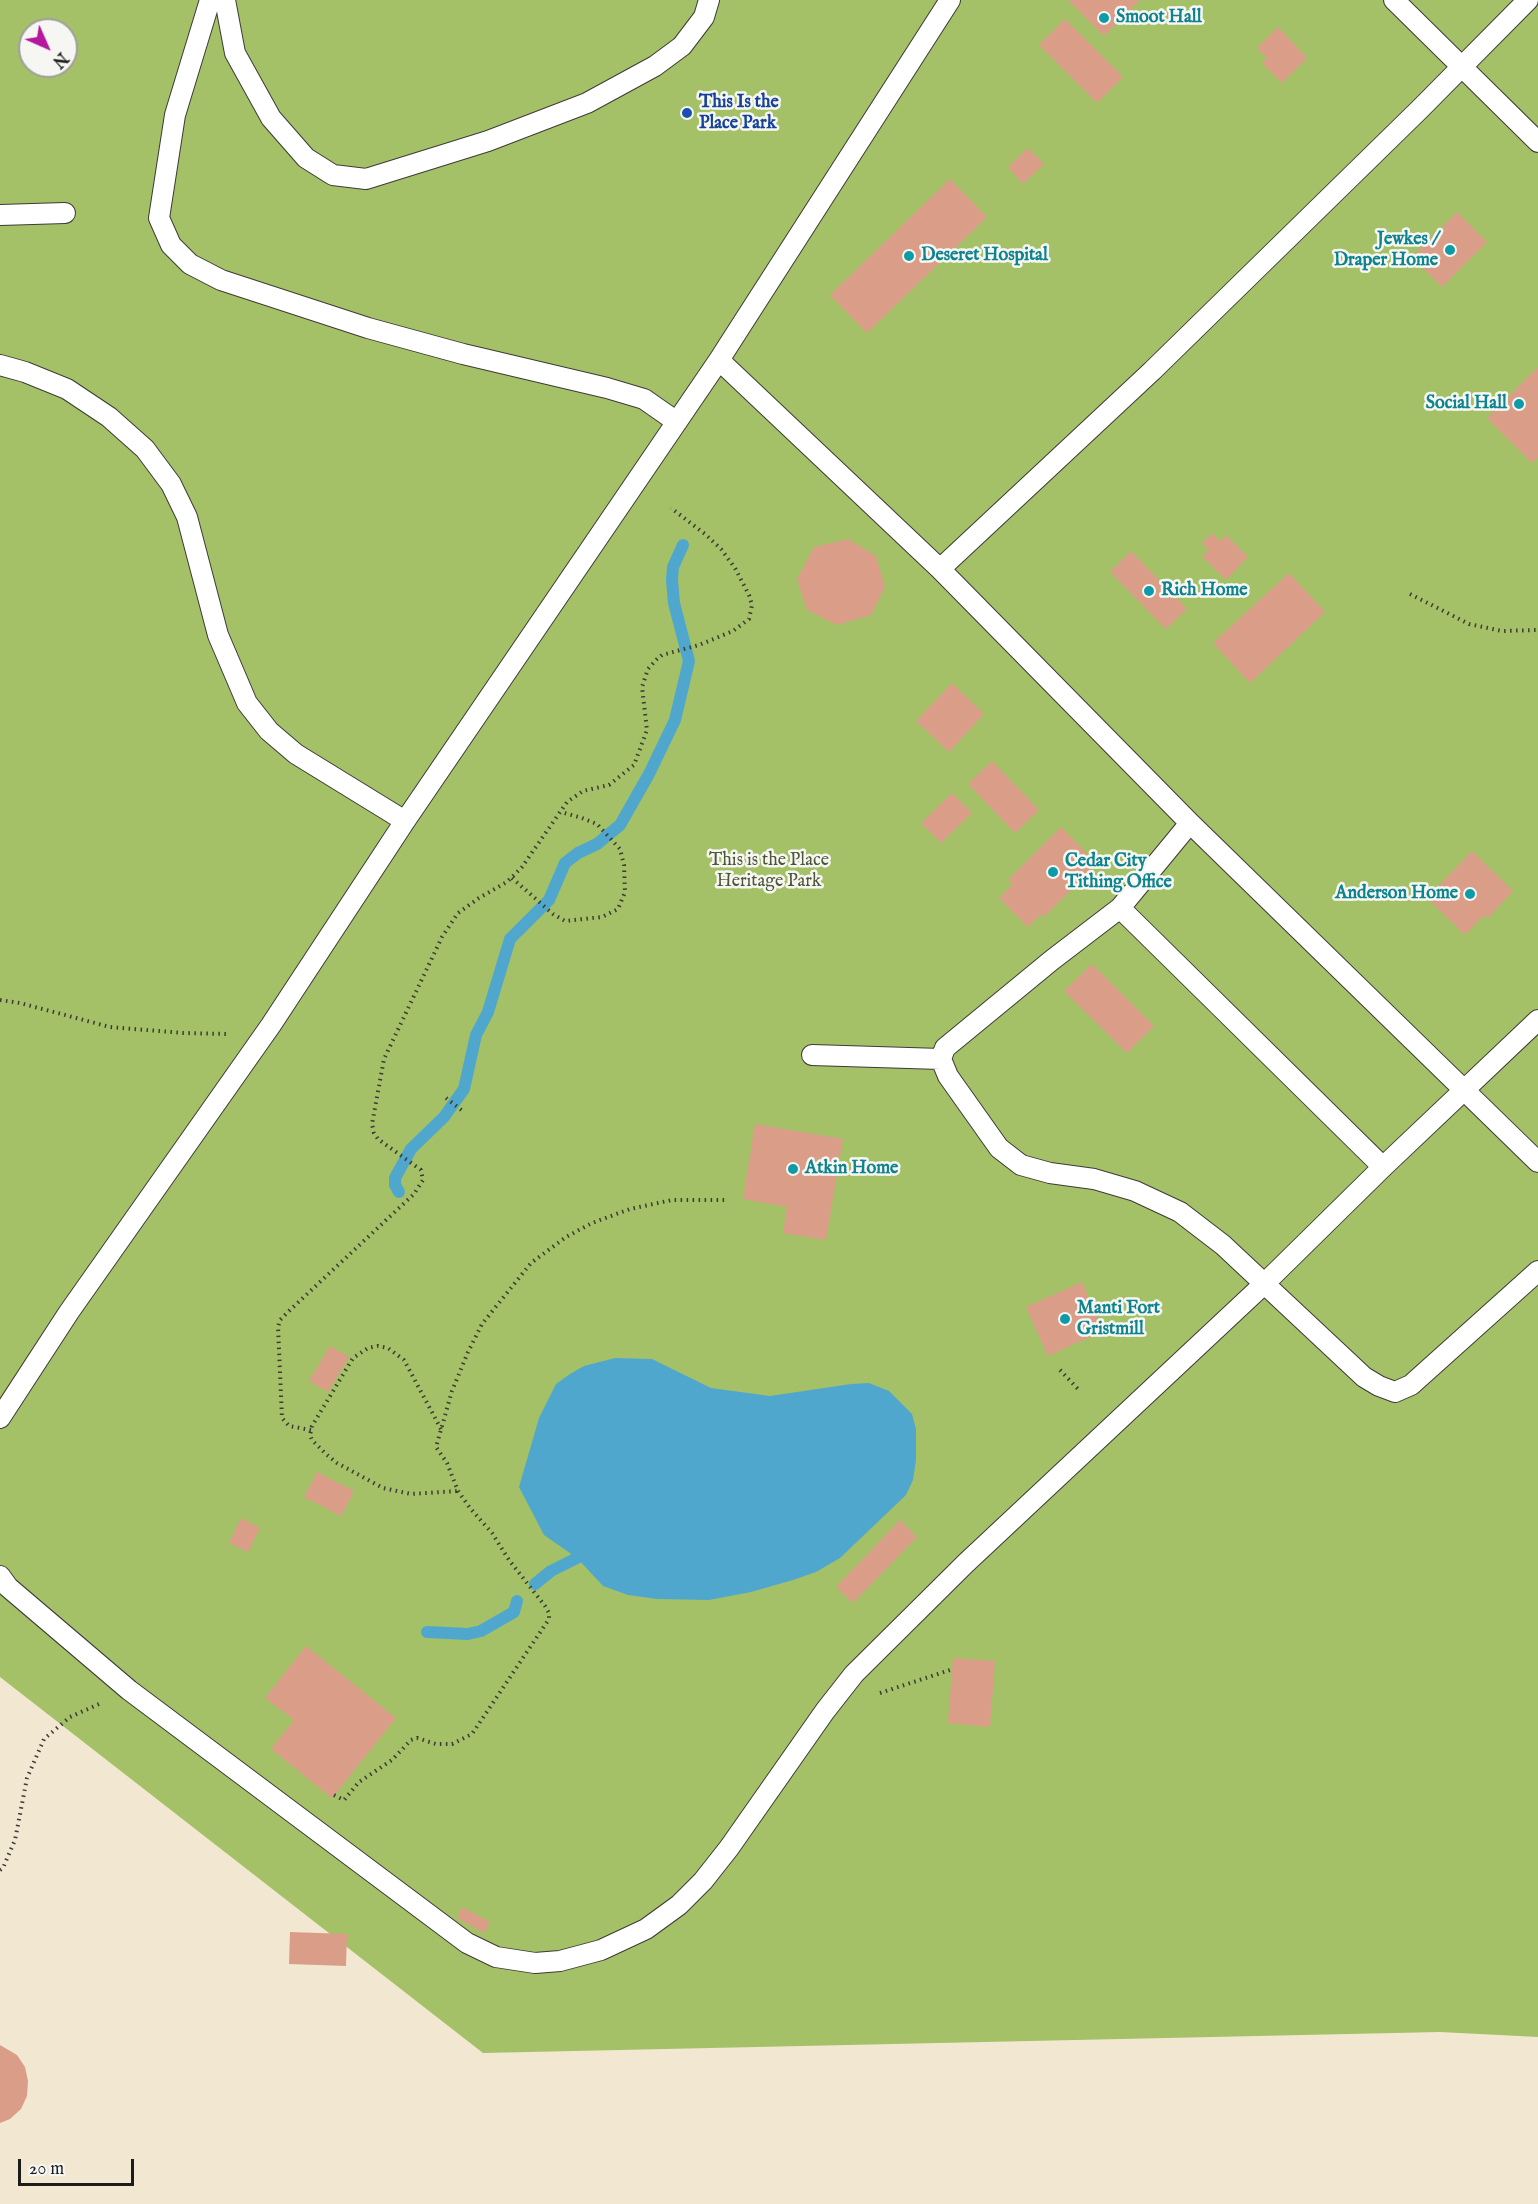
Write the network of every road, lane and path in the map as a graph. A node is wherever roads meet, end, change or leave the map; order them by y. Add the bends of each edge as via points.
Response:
1 (210, 0) edge
2 (225, 0) edge
3 (709, 0) edge
4 (950, 0) edge
5 (1394, 0) edge
6 (1528, 0) edge
7 (1460, 67) junction
8 (1538, 142) edge
9 (65, 213) dead end
10 (0, 215) edge
11 (719, 360) junction
12 (0, 365) edge
13 (677, 422) junction
14 (671, 508) dead end
15 (940, 569) junction
16 (1410, 594) dead end
17 (1538, 630) edge
18 (561, 812) junction
19 (405, 821) junction
20 (1190, 823) junction
21 (512, 878) junction
22 (1120, 908) junction
23 (0, 1000) edge
24 (1538, 1020) edge
25 (271, 1025) junction
26 (812, 1055) dead end
27 (941, 1059) junction
28 (1466, 1090) junction
29 (446, 1098) dead end
30 (464, 1112) dead end
31 (1538, 1162) edge
32 (1383, 1167) junction
33 (725, 1200) dead end
34 (1538, 1271) edge
35 (1264, 1284) junction
36 (1060, 1370) dead end
37 (1078, 1389) dead end
38 (0, 1419) edge
39 (441, 1429) junction
40 (311, 1430) junction
41 (458, 1491) junction
42 (0, 1576) edge
43 (953, 1669) dead end
44 (129, 1690) junction
45 (879, 1693) dead end
46 (334, 1795) dead end
47 (0, 1870) edge

1 - 13 lane via 175,116 159,218 171,245 190,264 221,280 368,328 644,399
2 - 3 lane via 235,53 271,118 306,158 333,175 366,179 488,141 587,103 655,66 682,46 704,17
4 - 11 lane
5 - 7 lane
6 - 7 lane
7 - 8 lane
7 - 15 lane via 1152,371
9 - 10 lane
11 - 13 lane
11 - 15 lane
12 - 19 lane via 67,389 109,417 145,449 171,484 187,518 218,635 247,703 269,731 296,754
13 - 19 lane
14 - 18 path via 705,534 735,568 752,605 749,619 733,631 657,659 645,678 642,698 648,723 634,765 609,785 575,796
15 - 20 lane
16 - 17 path via 1469,624 1502,631
18 - 21 path
18 - 21 path via 601,827 617,843 626,892 618,909 602,917 565,921
19 - 25 lane
20 - 22 lane
20 - 28 lane
21 - 40 path via 468,905 452,920 388,1050 372,1124 374,1133 420,1170 423,1180 280,1320 282,1418 289,1426
22 - 27 lane via 955,1038
22 - 32 lane
23 - 25 path via 110,1027 228,1034
24 - 28 lane
25 - 38 lane via 69,1312
26 - 27 lane
27 - 35 lane via 948,1076 999,1148 1021,1165 1136,1191 1180,1212
28 - 31 lane
28 - 32 lane
29 - 30 path
32 - 35 lane
33 - 39 path via 672,1200 630,1209 592,1224 546,1250 516,1280 482,1324 456,1382
34 - 35 lane via 1411,1385 1395,1392 1364,1377
35 - 44 lane via 966,1563 854,1674 703,1881 646,1929 602,1950 535,1963 481,1952
36 - 37 path
39 - 40 path via 404,1360 378,1346 353,1358
39 - 41 path via 436,1447
40 - 41 path via 312,1440 337,1463 383,1488 411,1494
41 - 46 path via 549,1613 549,1619 472,1734 452,1744 411,1740 392,1760 366,1776 344,1800
42 - 44 lane
43 - 45 path
44 - 47 path via 70,1717 44,1739 27,1778 15,1840

